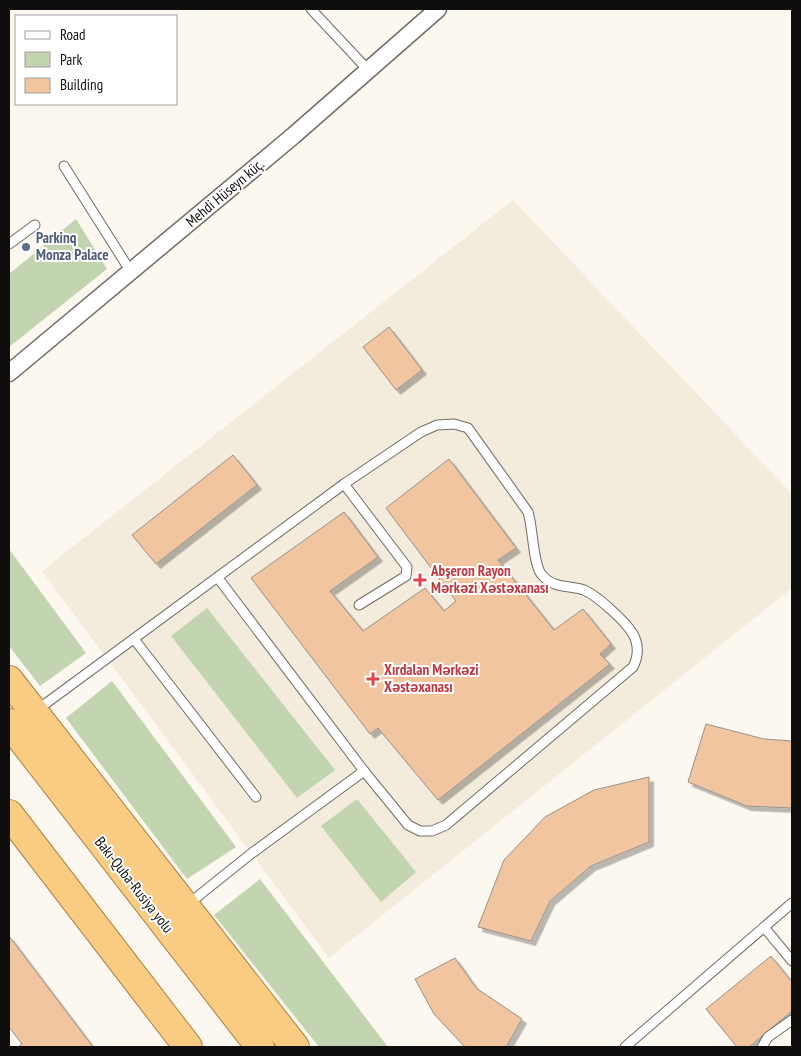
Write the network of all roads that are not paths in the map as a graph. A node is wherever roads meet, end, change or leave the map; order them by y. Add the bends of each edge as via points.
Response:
1 (311, 9) edge
2 (438, 9) edge
3 (368, 71) junction
4 (64, 166) dead end
5 (35, 225) dead end
6 (9, 244) edge
7 (131, 272) junction
8 (9, 373) edge
9 (344, 484) junction
10 (218, 578) junction
11 (359, 605) dead end
12 (134, 639) junction
13 (9, 680) edge
14 (34, 712) junction
15 (9, 723) edge
16 (364, 771) junction
17 (256, 797) dead end
18 (9, 814) edge
19 (792, 903) edge
20 (186, 906) junction
21 (764, 927) junction
22 (792, 961) edge
23 (792, 1020) edge
24 (188, 1047) edge
25 (260, 1047) edge
26 (295, 1047) edge
27 (625, 1047) edge
28 (762, 1047) edge

1 - 3 lane
2 - 3 street, Mehdi Hüseyn küç.
3 - 7 street, Mehdi Hüseyn küç.
4 - 7 lane
5 - 6 lane
7 - 8 street, Mehdi Hüseyn küç.
9 - 10 lane
9 - 11 lane via 407,567 406,576
9 - 16 lane via 421,432 437,425 454,424 468,428 528,512 537,568 541,575 554,585 584,590 599,599 633,634 638,657 633,668 446,824 432,831 408,826
10 - 12 lane
10 - 16 lane
12 - 14 lane
12 - 17 lane
13 - 14 highway
14 - 20 highway
15 - 25 highway, Bakı-Quba-Rusiya yolu
16 - 20 lane
18 - 24 highway
19 - 21 lane
20 - 26 highway
21 - 22 lane
21 - 27 lane
23 - 28 lane via 768,1037

